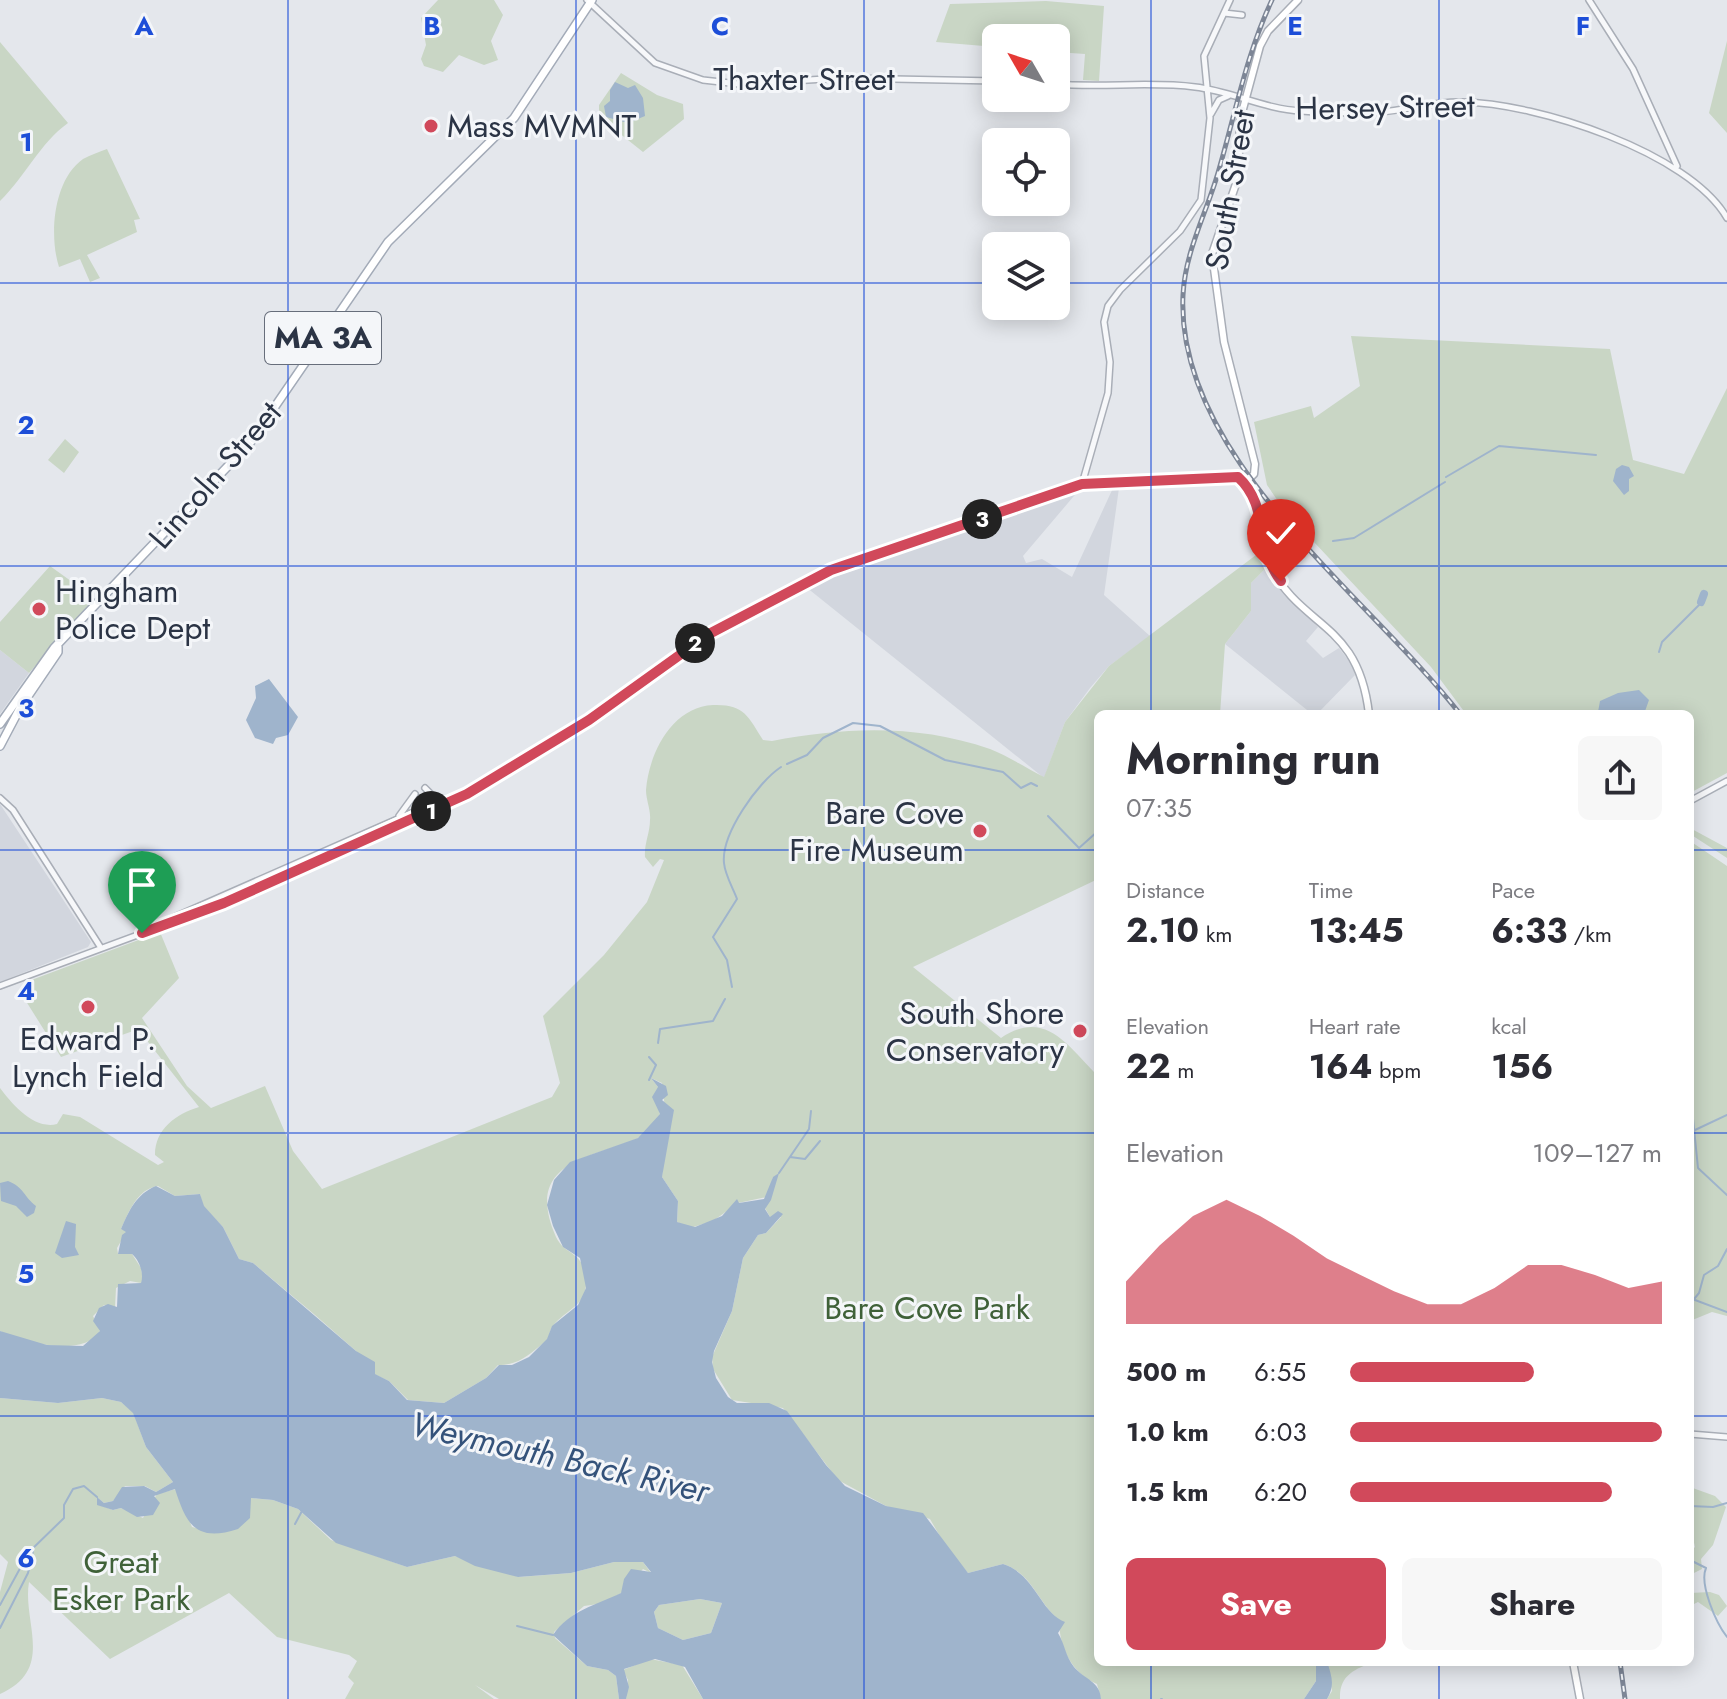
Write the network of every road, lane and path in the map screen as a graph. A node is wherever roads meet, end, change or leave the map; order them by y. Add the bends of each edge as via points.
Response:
1 (601, 0) edge
2 (1230, 0) edge
3 (1298, 0) edge
4 (1589, 0) edge
5 (591, 1) edge
6 (1224, 13) junction
7 (1242, 15) dead end
8 (982, 81) edge
9 (1070, 85) edge
10 (1206, 90) junction
11 (1228, 96) junction
12 (1245, 101) junction
13 (1210, 118) junction
14 (1670, 154) junction
15 (1661, 159) junction
16 (1680, 171) junction
17 (1727, 218) edge
18 (1087, 467) junction
19 (1091, 483) junction
20 (1245, 483) junction
21 (1082, 484) junction
22 (58, 647) junction
23 (1368, 710) edge
24 (0, 724) edge
25 (0, 746) edge
26 (1727, 781) edge
27 (425, 788) dead end
28 (415, 794) dead end
29 (0, 798) edge
30 (1694, 799) edge
31 (448, 802) junction
32 (441, 805) junction
33 (397, 818) junction
34 (142, 933) junction
35 (101, 948) junction
36 (0, 986) edge
37 (1694, 1434) edge
38 (1727, 1437) edge
39 (1574, 1666) edge
40 (1580, 1699) edge

1 - 5 main road
2 - 6 street
3 - 12 main road, South Street via 1264,38
4 - 14 street via 1633,69
5 - 8 street, Thaxter Street via 660,66 718,83
5 - 22 main road, Lincoln Street / MA 3A via 514,118 388,242 246,448
6 - 7 street
6 - 10 street via 1205,51
9 - 10 street
10 - 11 street, Hersey Street
10 - 13 street
11 - 12 street, Hersey Street
11 - 13 street via 1217,102
12 - 15 street, Hersey Street via 1301,111 1378,112 1468,102 1590,128
12 - 20 main road, South Street via 1238,178 1212,263 1224,342 1255,464
13 - 18 street via 1201,200 1180,231 1116,294 1105,314 1108,393
14 - 15 street
14 - 16 street
15 - 16 street, Hersey Street
16 - 17 street, Hersey Street via 1712,196
18 - 19 street
18 - 21 street
19 - 20 street via 1224,475
19 - 21 street
20 - 23 main road via 1259,507 1268,563 1350,652
21 - 31 street via 851,562 777,595 700,640 589,720
22 - 24 main road, Lincoln Street / MA 3A
22 - 25 main road, Lincoln Street / MA 3A
26 - 30 street
27 - 31 street
28 - 33 street
29 - 35 street via 13,810
31 - 32 street
32 - 33 street
32 - 34 street via 224,903
33 - 34 street
34 - 35 street
35 - 36 street
37 - 38 street
39 - 40 main road

